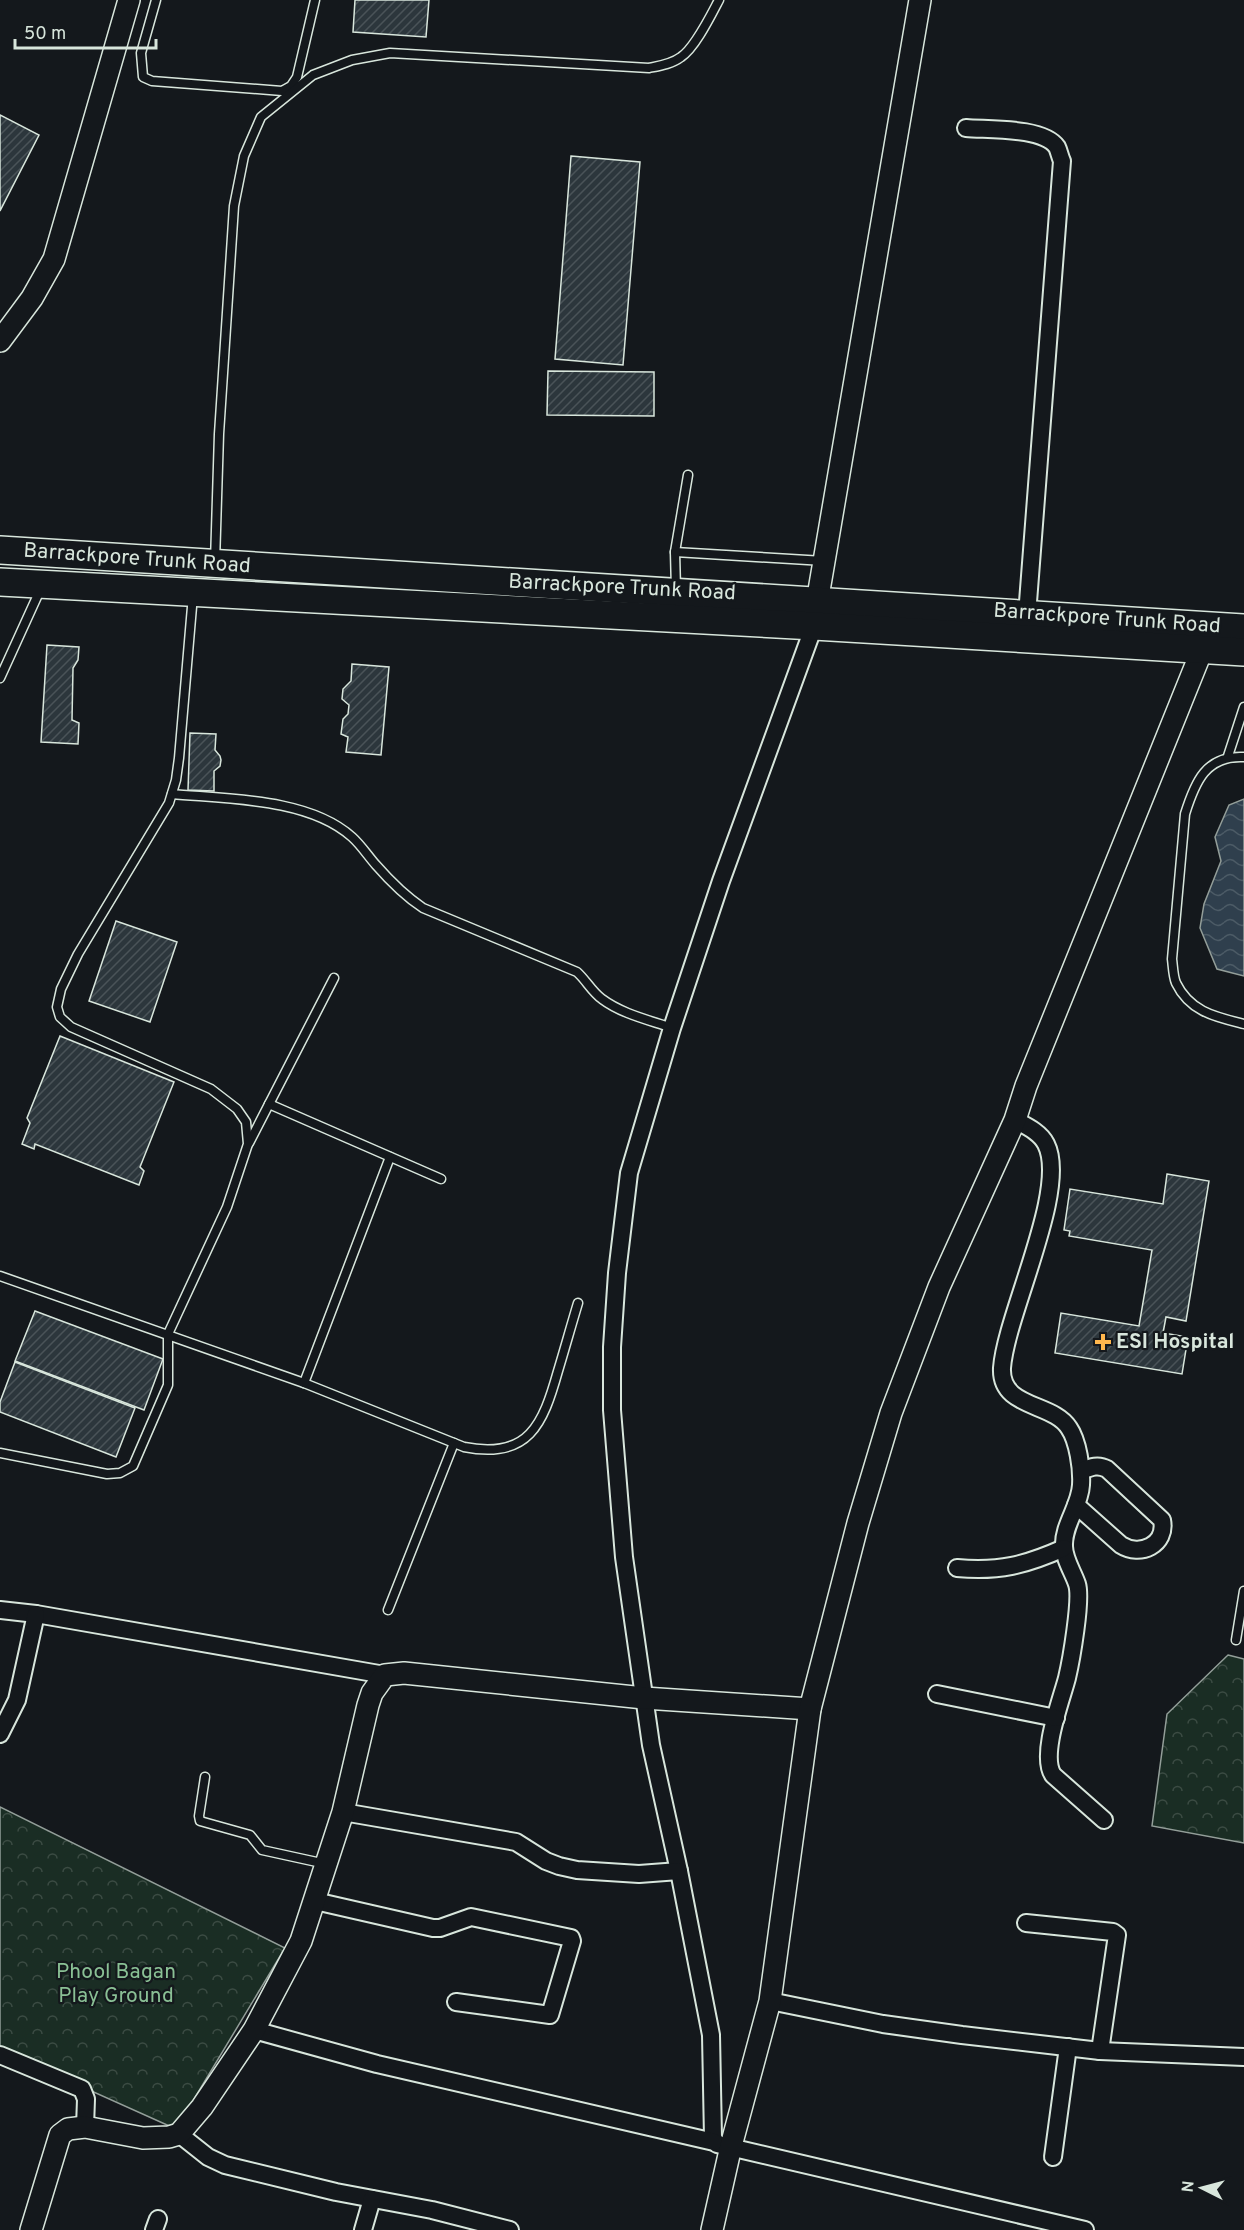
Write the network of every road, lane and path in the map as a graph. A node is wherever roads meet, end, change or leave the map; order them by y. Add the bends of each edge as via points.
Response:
1 (129, 0) edge
2 (156, 0) edge
3 (315, 0) edge
4 (719, 0) edge
5 (921, 0) edge
6 (966, 128) dead end
7 (0, 341) edge
8 (688, 475) dead end
9 (0, 550) edge
10 (675, 552) junction
11 (824, 561) junction
12 (215, 564) junction
13 (0, 582) edge
14 (42, 585) junction
15 (676, 591) junction
16 (193, 593) junction
17 (816, 613) junction
18 (1027, 615) junction
19 (1244, 628) edge
20 (1205, 638) junction
21 (1244, 652) edge
22 (0, 678) edge
23 (1244, 707) edge
24 (1228, 756) junction
25 (1244, 756) edge
26 (172, 794) junction
27 (334, 978) dead end
28 (1244, 1024) edge
29 (672, 1028) junction
30 (269, 1104) junction
31 (1015, 1120) junction
32 (248, 1144) junction
33 (390, 1157) junction
34 (441, 1179) dead end
35 (0, 1276) edge
36 (578, 1304) dead end
37 (168, 1334) junction
38 (304, 1383) junction
39 (454, 1443) junction
40 (0, 1453) edge
41 (1081, 1472) junction
42 (1076, 1505) junction
43 (1064, 1548) junction
44 (957, 1568) dead end
45 (1244, 1591) edge
46 (0, 1610) edge
47 (388, 1610) dead end
48 (36, 1614) junction
49 (1236, 1640) dead end
50 (385, 1675) junction
51 (937, 1694) dead end
52 (644, 1698) junction
53 (810, 1709) junction
54 (1056, 1718) junction
55 (0, 1734) edge
56 (205, 1777) dead end
57 (343, 1812) junction
58 (1104, 1820) dead end
59 (326, 1864) junction
60 (679, 1871) junction
61 (315, 1901) junction
62 (1026, 1923) dead end
63 (770, 2001) junction
64 (456, 2002) dead end
65 (254, 2030) junction
66 (1068, 2047) junction
67 (1100, 2051) junction
68 (0, 2055) edge
69 (1244, 2057) edge
70 (85, 2127) junction
71 (179, 2134) junction
72 (722, 2144) junction
73 (1053, 2157) dead end
74 (372, 2199) junction
75 (1027, 2224) edge
76 (31, 2230) edge
77 (363, 2230) edge
78 (510, 2230) edge
79 (712, 2230) edge
80 (1085, 2230) edge

1 - 7 street via 54,259 32,298
2 - 3 lane via 141,53 142,77 282,91 297,77
4 - 12 lane via 682,57 663,65 649,68 390,52 352,60 313,75 261,117 244,156 234,206
5 - 11 street
6 - 18 street via 1035,133 1057,147 1062,161
8 - 10 lane
9 - 12 main road, Barrackpore Trunk Road
10 - 11 lane
10 - 15 lane
11 - 17 street
12 - 15 main road, Barrackpore Trunk Road
13 - 14 main road, Barrackpore Trunk Road
14 - 16 main road, Barrackpore Trunk Road
14 - 22 lane
15 - 17 main road, Barrackpore Trunk Road
16 - 17 main road, Barrackpore Trunk Road
16 - 26 lane via 179,758
17 - 18 main road, Barrackpore Trunk Road
17 - 20 main road, Barrackpore Trunk Road
17 - 29 street
18 - 20 main road, Barrackpore Trunk Road
19 - 20 main road, Barrackpore Trunk Road
20 - 21 main road, Barrackpore Trunk Road
20 - 31 street
23 - 24 lane
24 - 25 lane
24 - 28 lane via 1206,768 1185,814 1172,959 1175,982 1190,1002 1206,1014
26 - 29 lane via 267,803 313,814 339,826 408,898 423,908 577,972 599,998
26 - 32 lane via 78,954 57,1007 60,1017 71,1027 211,1089 237,1109 246,1122
27 - 30 lane
29 - 52 street via 630,1173 612,1347 612,1410 623,1546
30 - 32 lane
30 - 33 lane
31 - 41 street via 1045,1142 1052,1172 1005,1355 1003,1378 1012,1394 1056,1416 1069,1427
31 - 53 street via 939,1287 891,1413
32 - 37 lane via 227,1207
33 - 34 lane
33 - 38 lane
35 - 37 lane
36 - 39 lane via 547,1409 537,1426 526,1437 501,1449 484,1451
37 - 38 lane
37 - 40 lane via 168,1385 133,1466 120,1473 99,1473
38 - 39 lane
39 - 47 lane
41 - 42 street
41 - 42 street via 1094,1466 1107,1469 1162,1520 1163,1533 1148,1547 1129,1550
42 - 43 street
43 - 44 street via 1016,1567
43 - 54 street via 1078,1594 1072,1658
45 - 49 lane
46 - 48 street
48 - 50 street
48 - 55 street via 17,1700
50 - 52 street via 404,1673
50 - 57 street via 368,1705
51 - 54 street
52 - 53 street
52 - 60 street
53 - 63 street
54 - 58 street via 1049,1768
56 - 59 lane via 200,1821 250,1835 262,1850
57 - 59 street
57 - 60 street via 516,1842 546,1861 577,1870 639,1874
59 - 61 street
60 - 72 street via 711,2036
61 - 64 street via 433,1928 471,1917 572,1938 550,2015
61 - 65 street via 301,1941
62 - 67 street via 1117,1935
63 - 66 street via 883,2024
63 - 72 street
65 - 71 street
65 - 72 street via 377,2064
66 - 67 street
66 - 73 street
67 - 69 street
68 - 70 street via 82,2089 86,2099
70 - 71 street via 154,2139
70 - 76 street via 68,2129 60,2135
71 - 74 street via 225,2165
72 - 75 street
72 - 79 street
74 - 77 street
74 - 78 street
75 - 80 street

